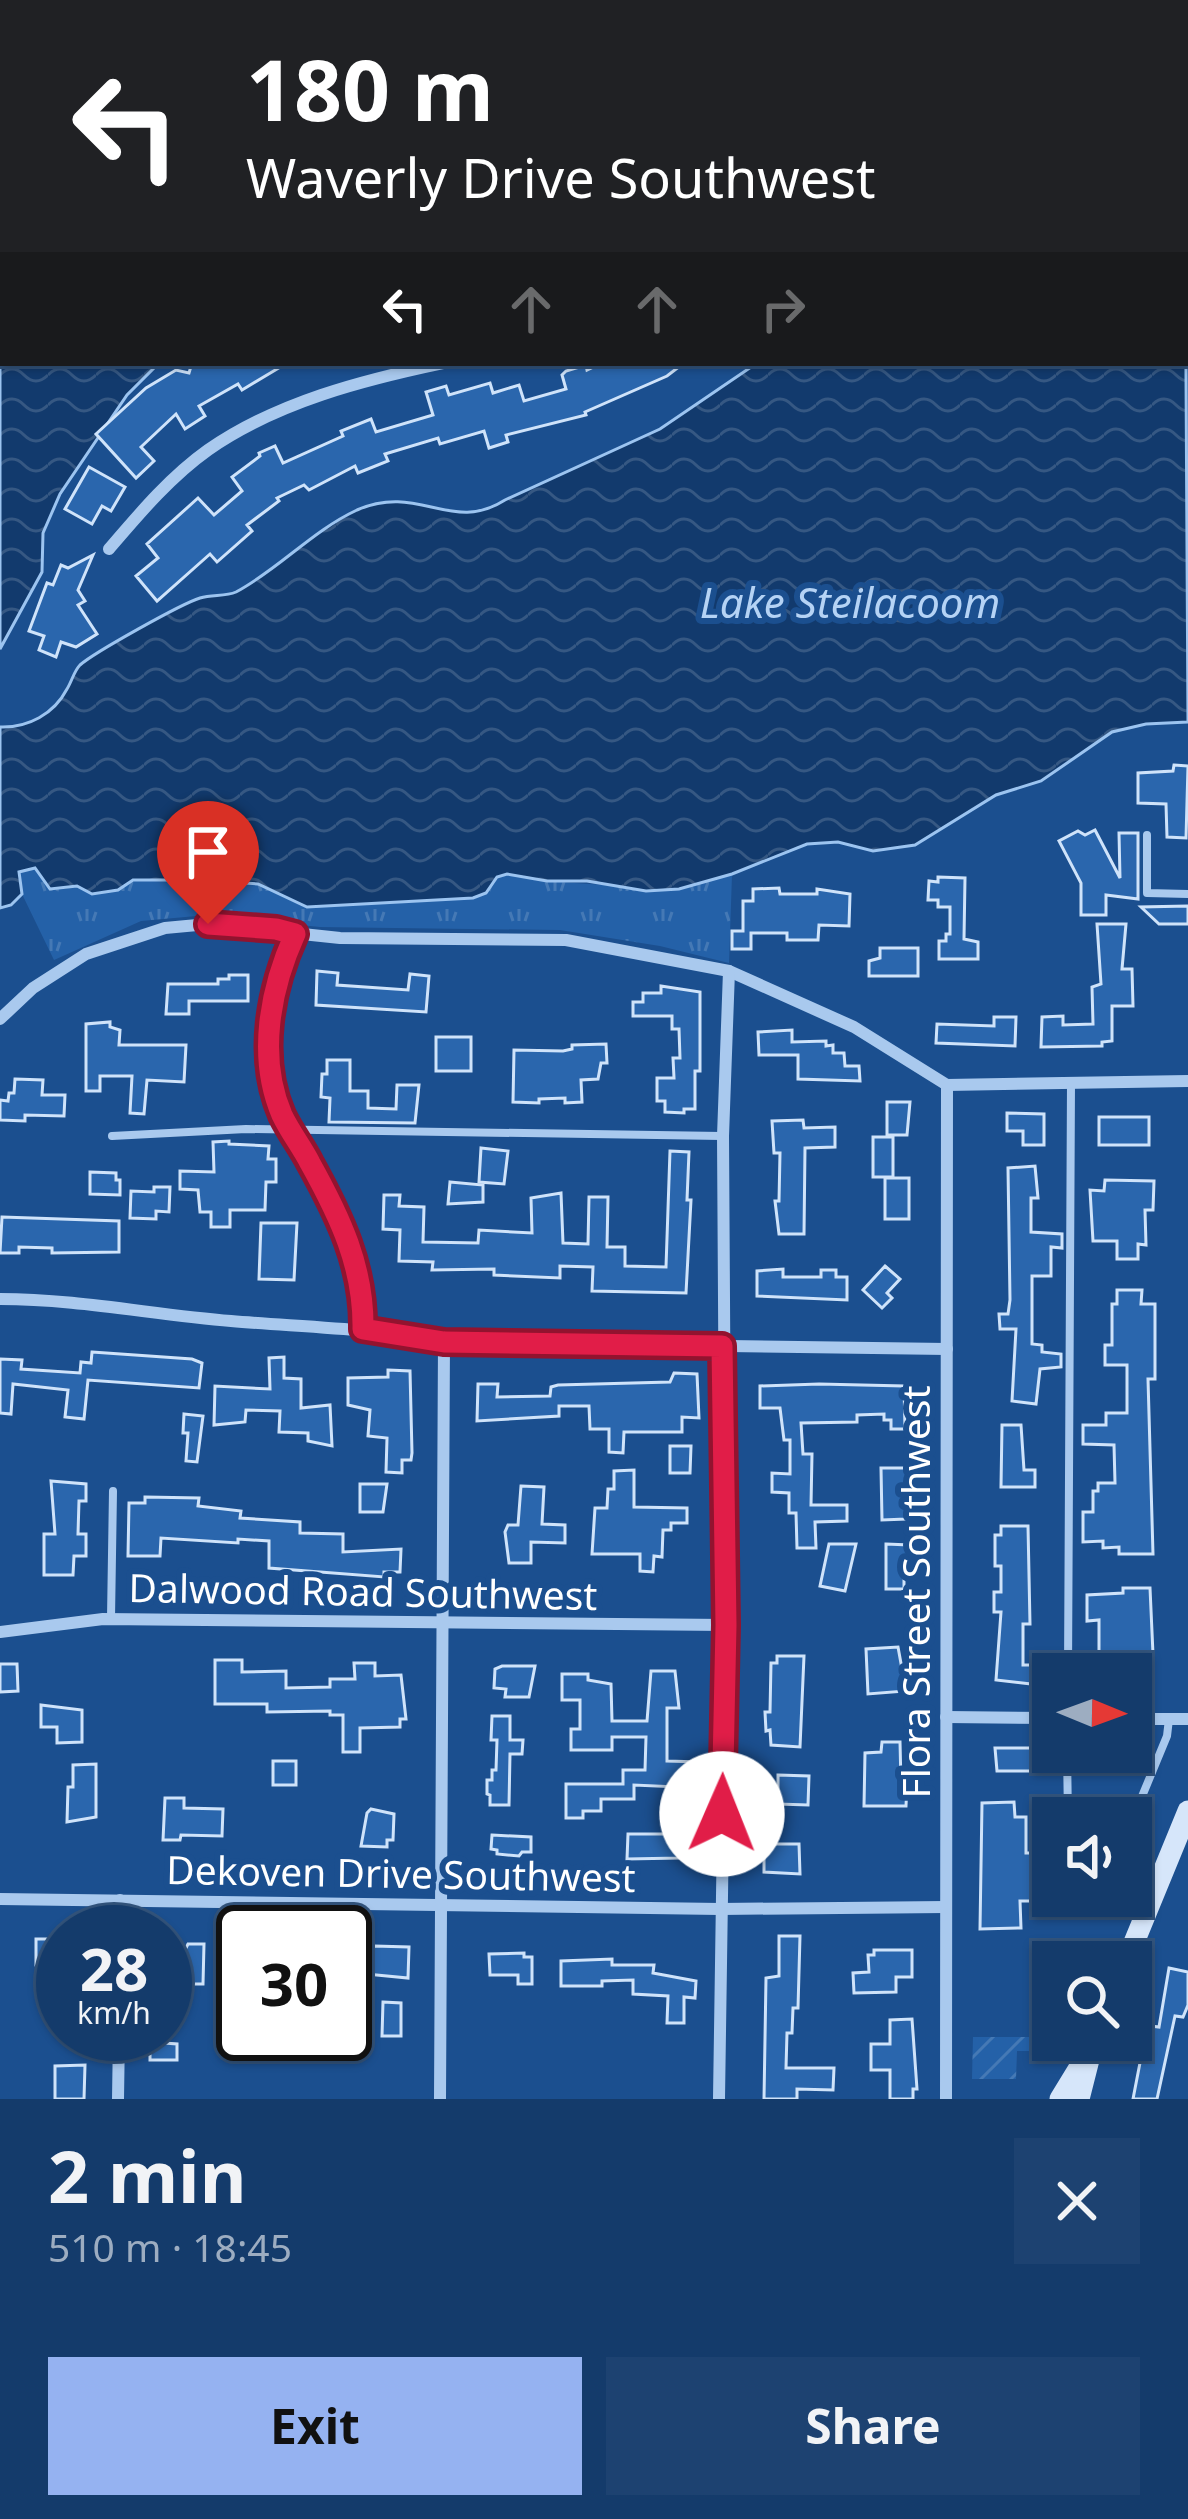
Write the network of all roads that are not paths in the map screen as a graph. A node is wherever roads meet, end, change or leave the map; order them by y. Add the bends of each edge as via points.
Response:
1 (432, 366) edge
2 (109, 549) dead end
3 (1147, 835) dead end
4 (1188, 894) edge
5 (295, 934) junction
6 (729, 970) junction
7 (0, 1019) edge
8 (1188, 1081) edge
9 (1072, 1083) junction
10 (947, 1085) junction
11 (291, 1130) junction
12 (112, 1136) dead end
13 (723, 1136) junction
14 (0, 1299) edge
15 (363, 1329) junction
16 (444, 1342) junction
17 (722, 1346) junction
18 (946, 1349) junction
19 (113, 1491) dead end
20 (111, 1619) junction
21 (443, 1622) junction
22 (726, 1625) junction
23 (0, 1632) edge
24 (1068, 1653) edge
25 (946, 1717) junction
26 (1032, 1718) edge
27 (1152, 1719) edge
28 (1169, 1719) junction
29 (1188, 1719) edge
30 (1142, 1797) edge
31 (1188, 1811) edge
32 (0, 1899) edge
33 (120, 1900) junction
34 (120, 1905) edge
35 (442, 1905) junction
36 (946, 1907) junction
37 (720, 1909) junction
38 (1135, 1941) edge
39 (119, 2061) edge
40 (1082, 2061) edge
41 (1088, 2061) edge
42 (118, 2099) edge
43 (440, 2099) edge
44 (719, 2099) edge
45 (946, 2099) edge
46 (1060, 2099) edge
47 (1079, 2099) edge

1 - 2 street via 330,392 210,448
3 - 4 lane via 1147,893
5 - 6 street via 579,941
5 - 7 street via 208,924 145,932 61,968
5 - 11 street via 278,971 269,1043 275,1094
6 - 10 street via 854,1027
6 - 13 street
8 - 9 street
9 - 10 street
9 - 24 lane
10 - 18 street, Flora Street Southwest
11 - 12 lane
11 - 13 lane
11 - 15 street via 350,1239
13 - 17 street
14 - 15 street
15 - 16 street
16 - 17 street
16 - 21 street
17 - 18 street
17 - 22 street
18 - 25 street, Flora Street Southwest
19 - 20 lane
20 - 21 street, Dalwood Road Southwest
20 - 23 street, Dalwood Road Southwest
21 - 22 street, Dalwood Road Southwest
21 - 35 street
22 - 37 street
25 - 26 street
25 - 36 street, Flora Street Southwest
27 - 28 street
28 - 29 street
28 - 30 lane
31 - 38 main road
32 - 33 street, Dekoven Drive Southwest
33 - 34 street
33 - 35 street, Dekoven Drive Southwest
35 - 37 street, Dekoven Drive Southwest
35 - 43 street
36 - 37 street, Dekoven Drive Southwest
36 - 45 street, Flora Street Southwest
37 - 44 street
39 - 42 street
40 - 46 main road
41 - 47 main road

